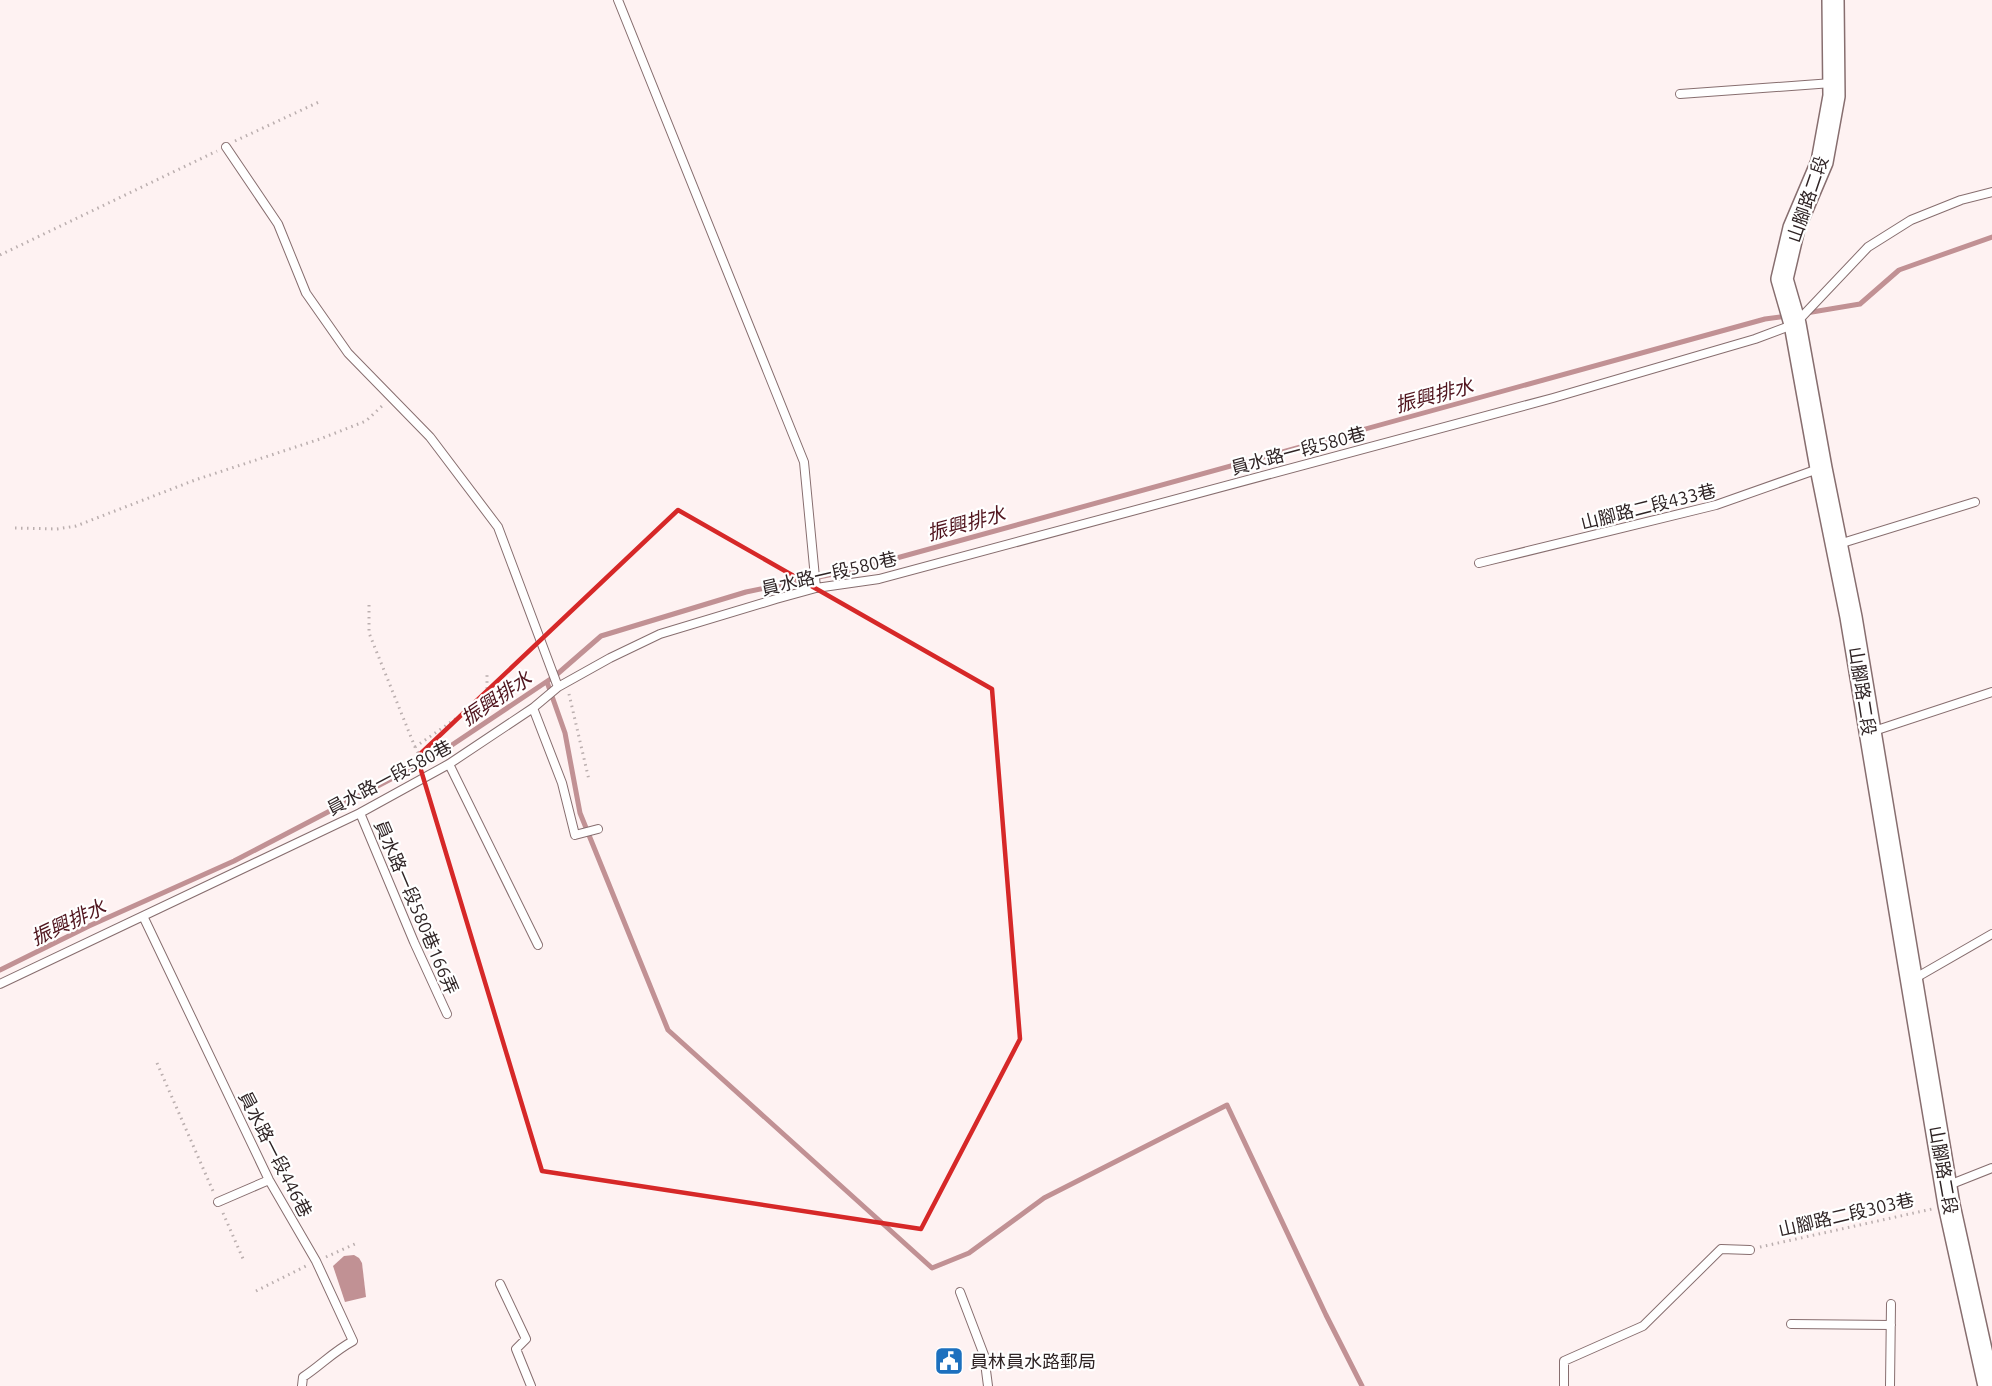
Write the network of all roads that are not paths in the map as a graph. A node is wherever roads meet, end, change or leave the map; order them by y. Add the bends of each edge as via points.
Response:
1 (618, 0) edge
2 (1833, 0) edge
3 (1834, 83) junction
4 (1680, 94) dead end
5 (226, 147) road end
6 (1992, 192) edge
7 (1795, 324) junction
8 (1821, 468) junction
9 (1975, 502) dead end
10 (1836, 545) junction
11 (1479, 563) dead end
12 (816, 588) junction
13 (558, 687) junction
14 (1992, 692) edge
15 (533, 708) junction
16 (1870, 732) junction
17 (449, 764) junction
18 (360, 813) junction
19 (598, 829) dead end
20 (142, 916) junction
21 (1992, 934) edge
22 (538, 945) dead end
23 (1911, 980) junction
24 (0, 984) edge
25 (447, 1014) dead end
26 (1992, 1168) edge
27 (269, 1180) junction
28 (1947, 1196) junction
29 (218, 1202) road end
30 (1750, 1250) road end
31 (500, 1284) dead end
32 (960, 1292) dead end
33 (1891, 1304) dead end
34 (1791, 1324) dead end
35 (1891, 1324) junction
36 (302, 1386) edge
37 (531, 1386) edge
38 (988, 1386) edge
39 (1564, 1386) edge
40 (1890, 1386) edge
41 (1989, 1386) edge

1 - 12 lane via 804,462
2 - 3 main road, 山腳路二段
3 - 4 lane
3 - 7 main road, 山腳路二段 via 1822,162 1794,228 1782,279
5 - 13 lane via 278,224 306,293 348,353 430,437 498,527
6 - 7 lane via 1911,220 1868,247
7 - 8 main road, 山腳路二段
7 - 12 lane, 員水路一段580巷 via 1553,398 879,579
8 - 10 main road, 山腳路二段
8 - 11 lane, 山腳路二段433巷 via 1716,506
9 - 10 lane
10 - 16 main road, 山腳路二段
12 - 13 lane, 員水路一段580巷 via 660,634
13 - 15 lane, 員水路一段580巷
14 - 16 lane
15 - 17 lane, 員水路一段580巷
15 - 19 lane via 562,783 575,835
16 - 23 main road, 山腳路二段
17 - 18 lane, 員水路一段580巷
17 - 22 lane
18 - 20 lane, 員水路一段580巷
18 - 25 lane, 員水路一段580巷166弄
20 - 24 lane, 員水路一段580巷
20 - 27 lane, 員水路一段446巷
21 - 23 lane
23 - 28 main road, 山腳路二段
26 - 28 lane
27 - 29 lane
27 - 36 lane, 員水路一段446巷 via 316,1261 353,1341 303,1377
28 - 41 main road, 山腳路二段
30 - 39 lane via 1721,1249 1643,1326 1564,1361
31 - 37 lane via 526,1339 516,1349
32 - 38 lane via 984,1355
33 - 35 lane
34 - 35 lane
35 - 40 lane

